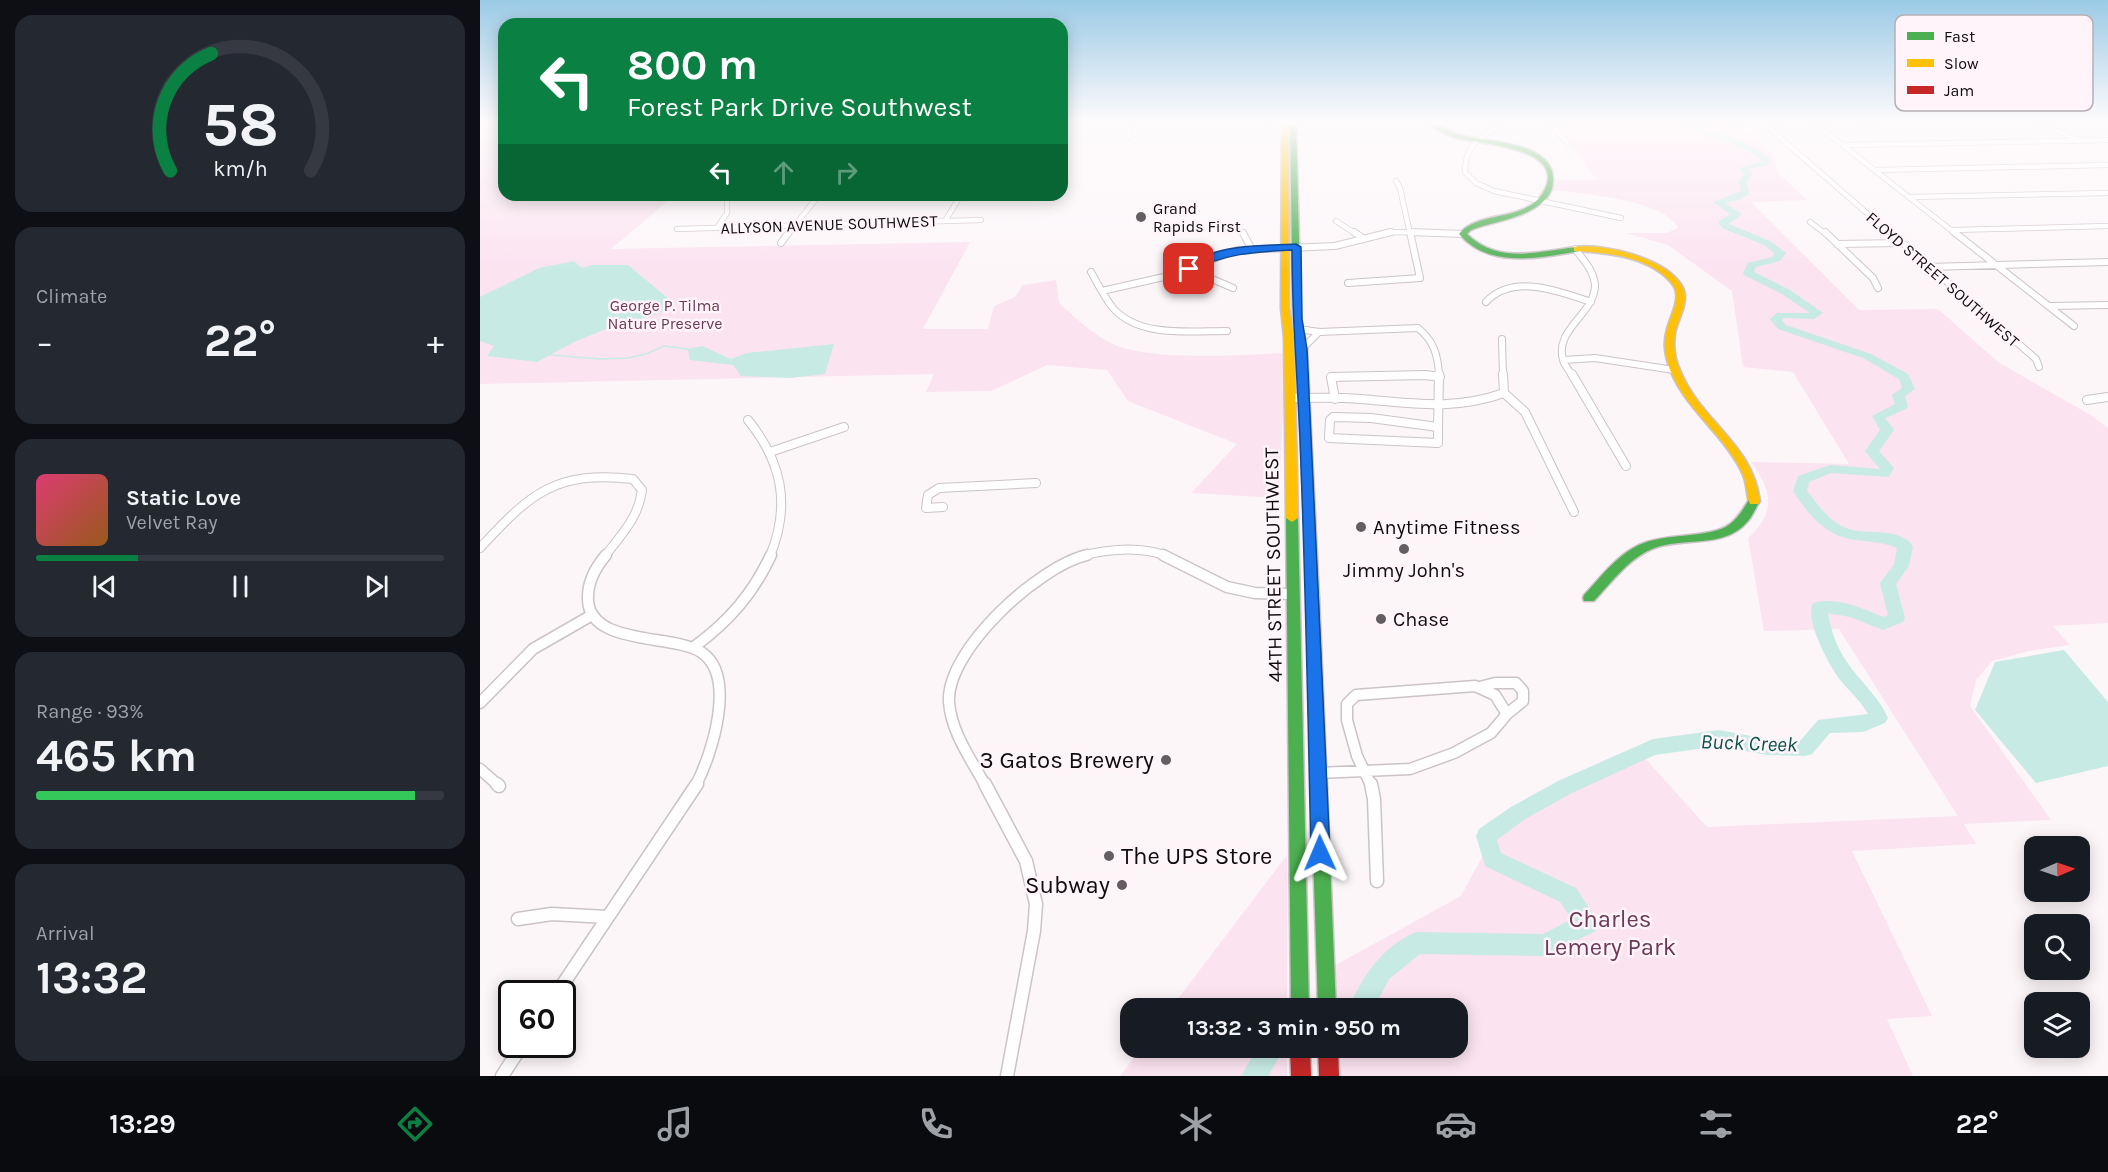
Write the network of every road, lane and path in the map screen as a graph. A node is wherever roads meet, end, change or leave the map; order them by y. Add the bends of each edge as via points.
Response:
1 (1289, 172) edge
2 (1291, 172) edge
3 (1466, 172) edge
4 (1549, 172) edge
5 (1820, 172) edge
6 (1878, 172) edge
7 (1396, 181) dead end
8 (1290, 193) junction
9 (2108, 193) edge
10 (1911, 197) junction
11 (727, 201) edge
12 (814, 201) edge
13 (957, 201) edge
14 (1541, 201) junction
15 (1621, 218) dead end
16 (981, 220) dead end
17 (945, 221) junction
18 (1336, 221) dead end
19 (1810, 222) dead end
20 (795, 225) junction
21 (2108, 226) edge
22 (717, 228) junction
23 (676, 229) dead end
24 (1951, 230) junction
25 (1410, 231) junction
26 (1243, 233) dead end
27 (1463, 234) junction
28 (1364, 238) junction
29 (781, 243) dead end
30 (1901, 243) junction
31 (1837, 244) junction
32 (1290, 247) junction
33 (1251, 248) junction
34 (1575, 249) junction
35 (2108, 262) edge
36 (1996, 265) junction
37 (1929, 267) junction
38 (1189, 269) junction
39 (1091, 272) dead end
40 (1348, 283) dead end
41 (1233, 288) dead end
42 (1878, 288) dead end
43 (1102, 291) junction
44 (1486, 302) dead end
45 (1591, 302) junction
46 (2108, 305) edge
47 (2050, 306) junction
48 (2074, 326) dead end
49 (1299, 329) junction
50 (1227, 331) dead end
51 (1319, 332) junction
52 (1502, 339) dead end
53 (1302, 349) junction
54 (1563, 360) junction
55 (2039, 367) dead end
56 (1674, 370) junction
57 (1440, 377) junction
58 (1504, 393) junction
59 (2108, 397) edge
60 (1290, 398) junction
61 (1305, 398) junction
62 (1335, 399) junction
63 (2087, 400) dead end
64 (1438, 407) junction
65 (748, 420) dead end
66 (844, 427) dead end
67 (1439, 427) junction
68 (773, 451) junction
69 (1626, 466) dead end
70 (1291, 469) junction
71 (1308, 469) junction
72 (1036, 483) dead end
73 (943, 507) dead end
74 (1574, 512) dead end
75 (480, 548) edge
76 (1293, 580) junction
77 (1311, 593) junction
78 (1293, 594) junction
79 (1589, 598) dead end
80 (1312, 609) junction
81 (592, 615) junction
82 (694, 647) junction
83 (1480, 688) junction
84 (480, 703) edge
85 (1507, 714) junction
86 (480, 769) edge
87 (1318, 773) junction
88 (1366, 773) junction
89 (499, 786) dead end
90 (1320, 825) junction
91 (1296, 826) junction
92 (1297, 843) junction
93 (1320, 853) junction
94 (1377, 881) dead end
95 (607, 917) junction
96 (518, 919) dead end
97 (566, 980) edge
98 (1300, 998) edge
99 (1327, 998) edge
100 (514, 1058) edge
101 (1300, 1058) edge
102 (1328, 1058) edge
103 (502, 1076) edge
104 (1007, 1076) edge
105 (1301, 1076) edge
106 (1329, 1076) edge

1 - 8 main road, 44TH STREET SOUTHWEST
2 - 8 main road, 44TH STREET SOUTHWEST
3 - 14 street via 1469,178 1494,191
4 - 14 main road via 1551,185
5 - 30 street, FLOYD STREET SOUTHWEST
6 - 10 street
7 - 25 street
8 - 32 main road, 44TH STREET SOUTHWEST
9 - 10 street
10 - 24 street
11 - 22 street via 727,213
12 - 20 street
13 - 17 street
14 - 15 street
14 - 27 main road via 1518,214 1476,224
16 - 17 street, ALLYSON AVENUE SOUTHWEST
17 - 20 street, ALLYSON AVENUE SOUTHWEST
18 - 28 street
19 - 31 street
20 - 22 street, ALLYSON AVENUE SOUTHWEST
20 - 29 street
21 - 24 street
22 - 23 street, ALLYSON AVENUE SOUTHWEST
24 - 36 street
25 - 27 street
25 - 28 street
25 - 40 street via 1420,278
26 - 33 street
27 - 34 main road via 1475,248 1501,255
28 - 32 street via 1335,246
30 - 31 street
30 - 37 street, FLOYD STREET SOUTHWEST
31 - 42 street via 1873,278
32 - 33 street
32 - 49 main road, 44TH STREET SOUTHWEST
32 - 60 main road, 44TH STREET SOUTHWEST
33 - 38 street via 1220,254
34 - 45 street via 1596,281
34 - 56 main road via 1637,258 1663,271 1677,284 1682,299 1669,340
35 - 36 street
36 - 37 street
36 - 47 street
37 - 55 street, FLOYD STREET SOUTHWEST via 2036,359
38 - 41 street
38 - 43 street
39 - 43 street
43 - 50 street via 1116,312 1138,324
44 - 45 street via 1496,291 1522,286 1562,291
45 - 54 street via 1567,332 1561,350
46 - 47 street
47 - 48 street
49 - 51 street
49 - 53 main road, 44TH STREET SOUTHWEST
51 - 53 street
51 - 57 street via 1418,328 1436,350
52 - 58 street
53 - 61 main road, 44TH STREET SOUTHWEST
54 - 56 street via 1607,359
54 - 69 street
56 - 79 main road via 1694,407 1752,474 1755,502 1744,521 1730,530 1644,547
57 - 62 street via 1331,377
57 - 64 street
58 - 64 street via 1479,402
58 - 74 street via 1525,412
59 - 63 street
60 - 61 street
60 - 70 main road, 44TH STREET SOUTHWEST
61 - 62 street
61 - 71 main road, 44TH STREET SOUTHWEST
62 - 64 street
64 - 67 street
65 - 68 street
66 - 68 street
67 - 67 street via 1438,443 1329,438 1333,417
68 - 82 street via 782,483 782,507 773,549 748,597
70 - 71 main road
70 - 76 main road, 44TH STREET SOUTHWEST
71 - 77 main road, 44TH STREET SOUTHWEST
72 - 73 street via 939,488 928,495 926,508
75 - 81 street via 522,504 550,488 596,476 633,479 642,490 642,501 636,516 593,574 588,605
76 - 77 main road
76 - 78 main road, 44TH STREET SOUTHWEST
77 - 80 main road, 44TH STREET SOUTHWEST
78 - 80 main road via 1303,598
78 - 91 main road, 44TH STREET SOUTHWEST
78 - 104 street via 1259,594 1231,588 1168,557 1107,549 1065,561 1036,579 972,642 955,667 948,692 950,714 1026,861 1036,904
80 - 87 main road, 44TH STREET SOUTHWEST
81 - 82 street via 624,635
81 - 84 street via 533,649
82 - 95 street via 716,672 720,688 706,764
83 - 85 street via 1503,701
83 - 85 street via 1506,682 1520,686 1523,700
83 - 88 street via 1356,695 1347,704 1347,720
85 - 88 street via 1491,733 1454,753 1410,769
86 - 89 street
87 - 88 street
87 - 90 main road, 44TH STREET SOUTHWEST
88 - 94 street via 1374,799
90 - 91 main road
90 - 93 main road, 44TH STREET SOUTHWEST
91 - 92 main road, 44TH STREET SOUTHWEST
92 - 93 main road
92 - 98 main road, 44TH STREET SOUTHWEST
93 - 99 main road, 44TH STREET SOUTHWEST
95 - 96 street via 552,914
95 - 97 street
100 - 103 street
101 - 105 main road
102 - 106 main road

